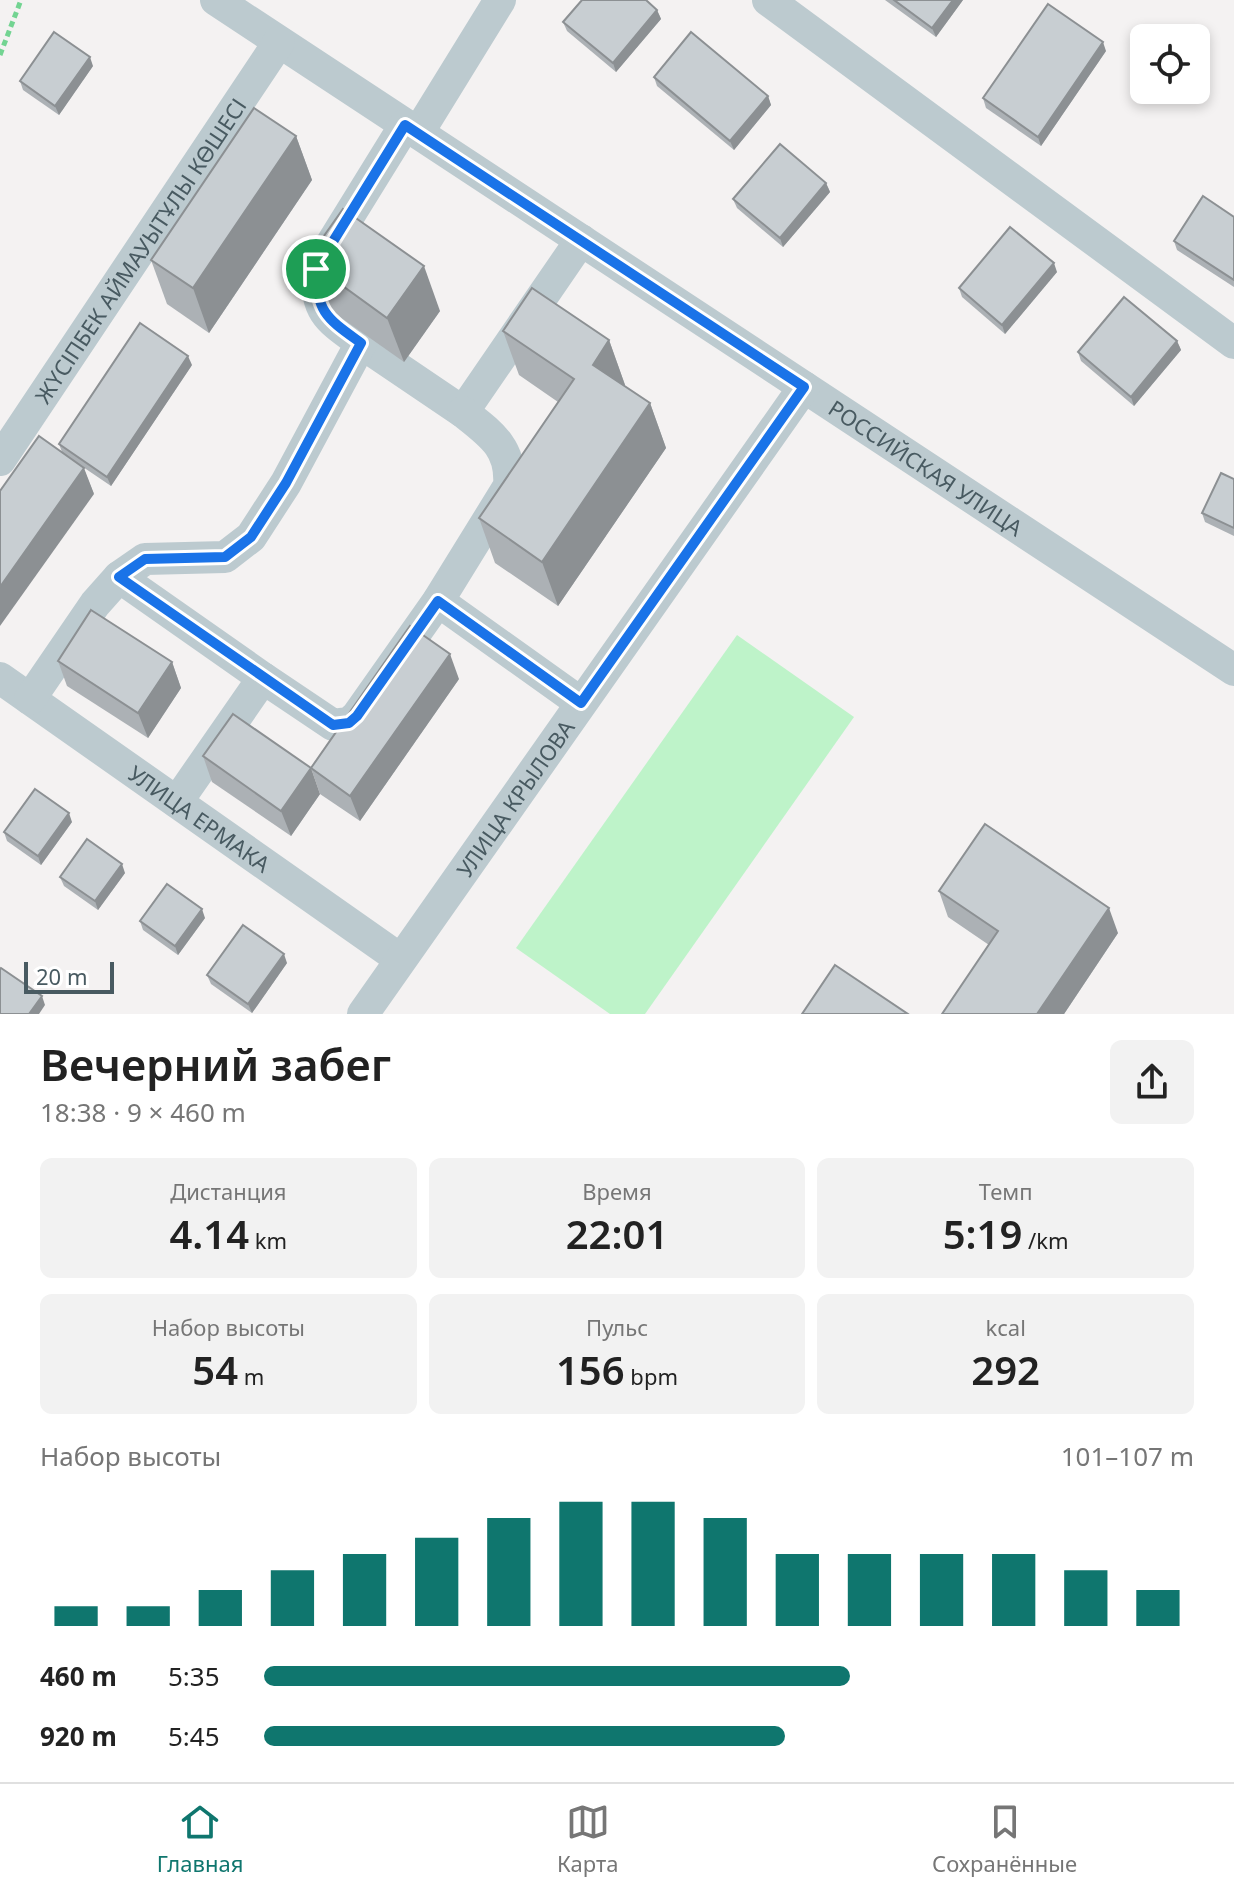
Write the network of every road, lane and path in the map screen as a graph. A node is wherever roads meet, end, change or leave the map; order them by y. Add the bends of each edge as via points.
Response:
1 (21, 0) edge
2 (216, 0) edge
3 (500, 0) edge
4 (768, 0) edge
5 (279, 42) junction
6 (0, 55) edge
7 (411, 129) junction
8 (581, 240) junction
9 (361, 343) junction
10 (1234, 343) edge
11 (804, 387) junction
12 (463, 412) junction
13 (0, 460) edge
14 (119, 577) junction
15 (438, 601) junction
16 (1234, 670) edge
17 (0, 678) edge
18 (263, 678) junction
19 (30, 699) junction
20 (581, 703) junction
21 (177, 802) junction
22 (400, 959) junction
23 (363, 1014) edge

1 - 6 path
2 - 5 street, РОССИЙСКАЯ УЛИЦА
3 - 7 street
4 - 10 street
5 - 7 street, РОССИЙСКАЯ УЛИЦА
5 - 13 street, ЖҮСІПБЕК АЙМАУЫТҰЛЫ КӨШЕСІ
7 - 8 street, РОССИЙСКАЯ УЛИЦА
7 - 9 street via 316,269 316,296 330,320
8 - 11 street, РОССИЙСКАЯ УЛИЦА
8 - 12 street
9 - 12 street
9 - 14 street via 251,537 225,557 145,559
11 - 16 street, РОССИЙСКАЯ УЛИЦА
11 - 20 street, УЛИЦА КРЫЛОВА
12 - 15 street via 506,453 509,486
14 - 18 street
14 - 19 street
15 - 18 street via 349,723 326,722
15 - 20 street
17 - 19 street, УЛИЦА ЕРМАКА
18 - 21 street
19 - 21 street, УЛИЦА ЕРМАКА
20 - 22 street, УЛИЦА КРЫЛОВА
21 - 22 street, УЛИЦА ЕРМАКА
22 - 23 street, УЛИЦА КРЫЛОВА

